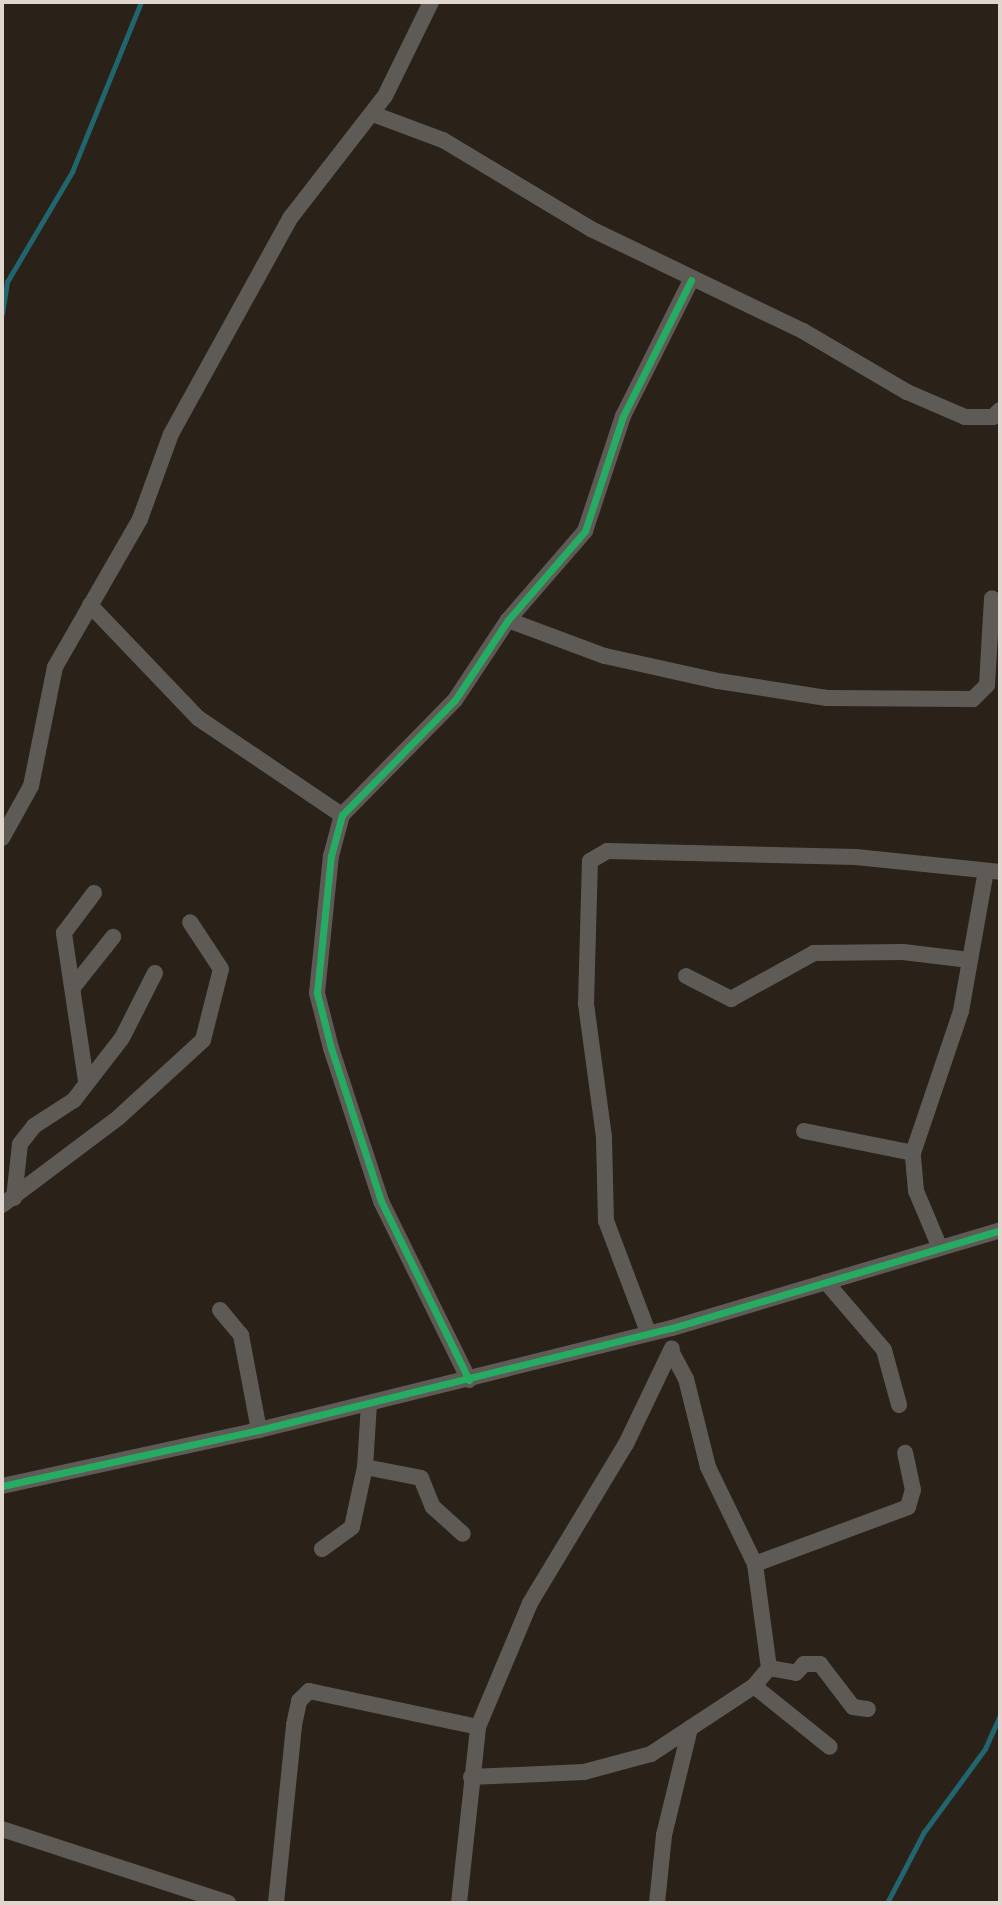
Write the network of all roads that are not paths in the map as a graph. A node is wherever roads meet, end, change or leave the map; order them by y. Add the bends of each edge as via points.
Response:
1 (431, 2) edge
2 (373, 114) junction
3 (691, 280) junction
4 (1000, 410) edge
5 (992, 598) dead end
6 (90, 605) junction
7 (508, 620) junction
8 (342, 815) junction
9 (2, 838) edge
10 (993, 872) edge
11 (94, 892) dead end
12 (190, 922) dead end
13 (113, 937) dead end
14 (970, 960) junction
15 (155, 973) dead end
16 (686, 976) dead end
17 (74, 986) junction
18 (86, 1081) junction
19 (804, 1131) dead end
20 (913, 1153) junction
21 (8, 1202) edge
22 (1000, 1230) edge
23 (940, 1248) junction
24 (826, 1282) junction
25 (220, 1310) dead end
26 (672, 1328) junction
27 (648, 1332) junction
28 (672, 1353) junction
29 (469, 1380) junction
30 (369, 1404) junction
31 (899, 1405) dead end
32 (259, 1430) junction
33 (905, 1454) dead end
34 (365, 1467) junction
35 (2, 1486) edge
36 (463, 1534) dead end
37 (322, 1549) dead end
38 (755, 1564) junction
39 (769, 1668) junction
40 (754, 1686) junction
41 (868, 1709) dead end
42 (478, 1727) junction
43 (690, 1728) junction
44 (830, 1747) dead end
45 (471, 1777) junction
46 (2, 1829) edge
47 (228, 1903) edge
48 (276, 1903) edge
49 (458, 1903) edge
50 (657, 1903) edge

1 - 2 street
2 - 3 street via 443,140
2 - 6 street via 332,157 291,216 171,434 140,519
3 - 4 street via 803,331 937,406 981,419
3 - 7 street via 629,404 585,531
5 - 7 street via 987,685 972,699 827,698 718,681 605,656
6 - 8 street via 198,718
6 - 9 street via 55,667 31,786
7 - 8 street via 455,700
8 - 29 street via 329,870 317,993 381,1201
10 - 14 street
10 - 27 street via 856,857 607,851 590,861 586,1003 604,1137 606,1221
11 - 17 street via 64,933
12 - 21 street via 221,969 203,1040 119,1117
13 - 17 street
14 - 16 street via 890,951 814,953 731,999
14 - 20 street via 961,1011
15 - 18 street via 122,1038
17 - 18 street via 75,1037
18 - 21 street via 20,1144
19 - 20 street
20 - 23 street via 916,1191
22 - 23 street
23 - 24 street
24 - 26 street
24 - 31 street via 884,1350
25 - 32 street via 241,1335
26 - 27 street
26 - 28 street
27 - 29 street
28 - 38 street via 686,1378 708,1467
28 - 42 street via 594,1501 530,1603
29 - 30 street
30 - 32 street
30 - 34 street
32 - 35 street
33 - 38 street via 913,1490 908,1507
34 - 36 street via 421,1478 433,1507
34 - 37 street via 352,1527
38 - 39 street
39 - 40 street
39 - 41 street via 796,1673 804,1664 820,1664 853,1707
40 - 43 street
40 - 44 street
42 - 45 street
42 - 48 street via 309,1691 299,1701 294,1725
43 - 45 street via 651,1754 584,1772
43 - 50 street via 664,1835
45 - 49 street
46 - 47 street

